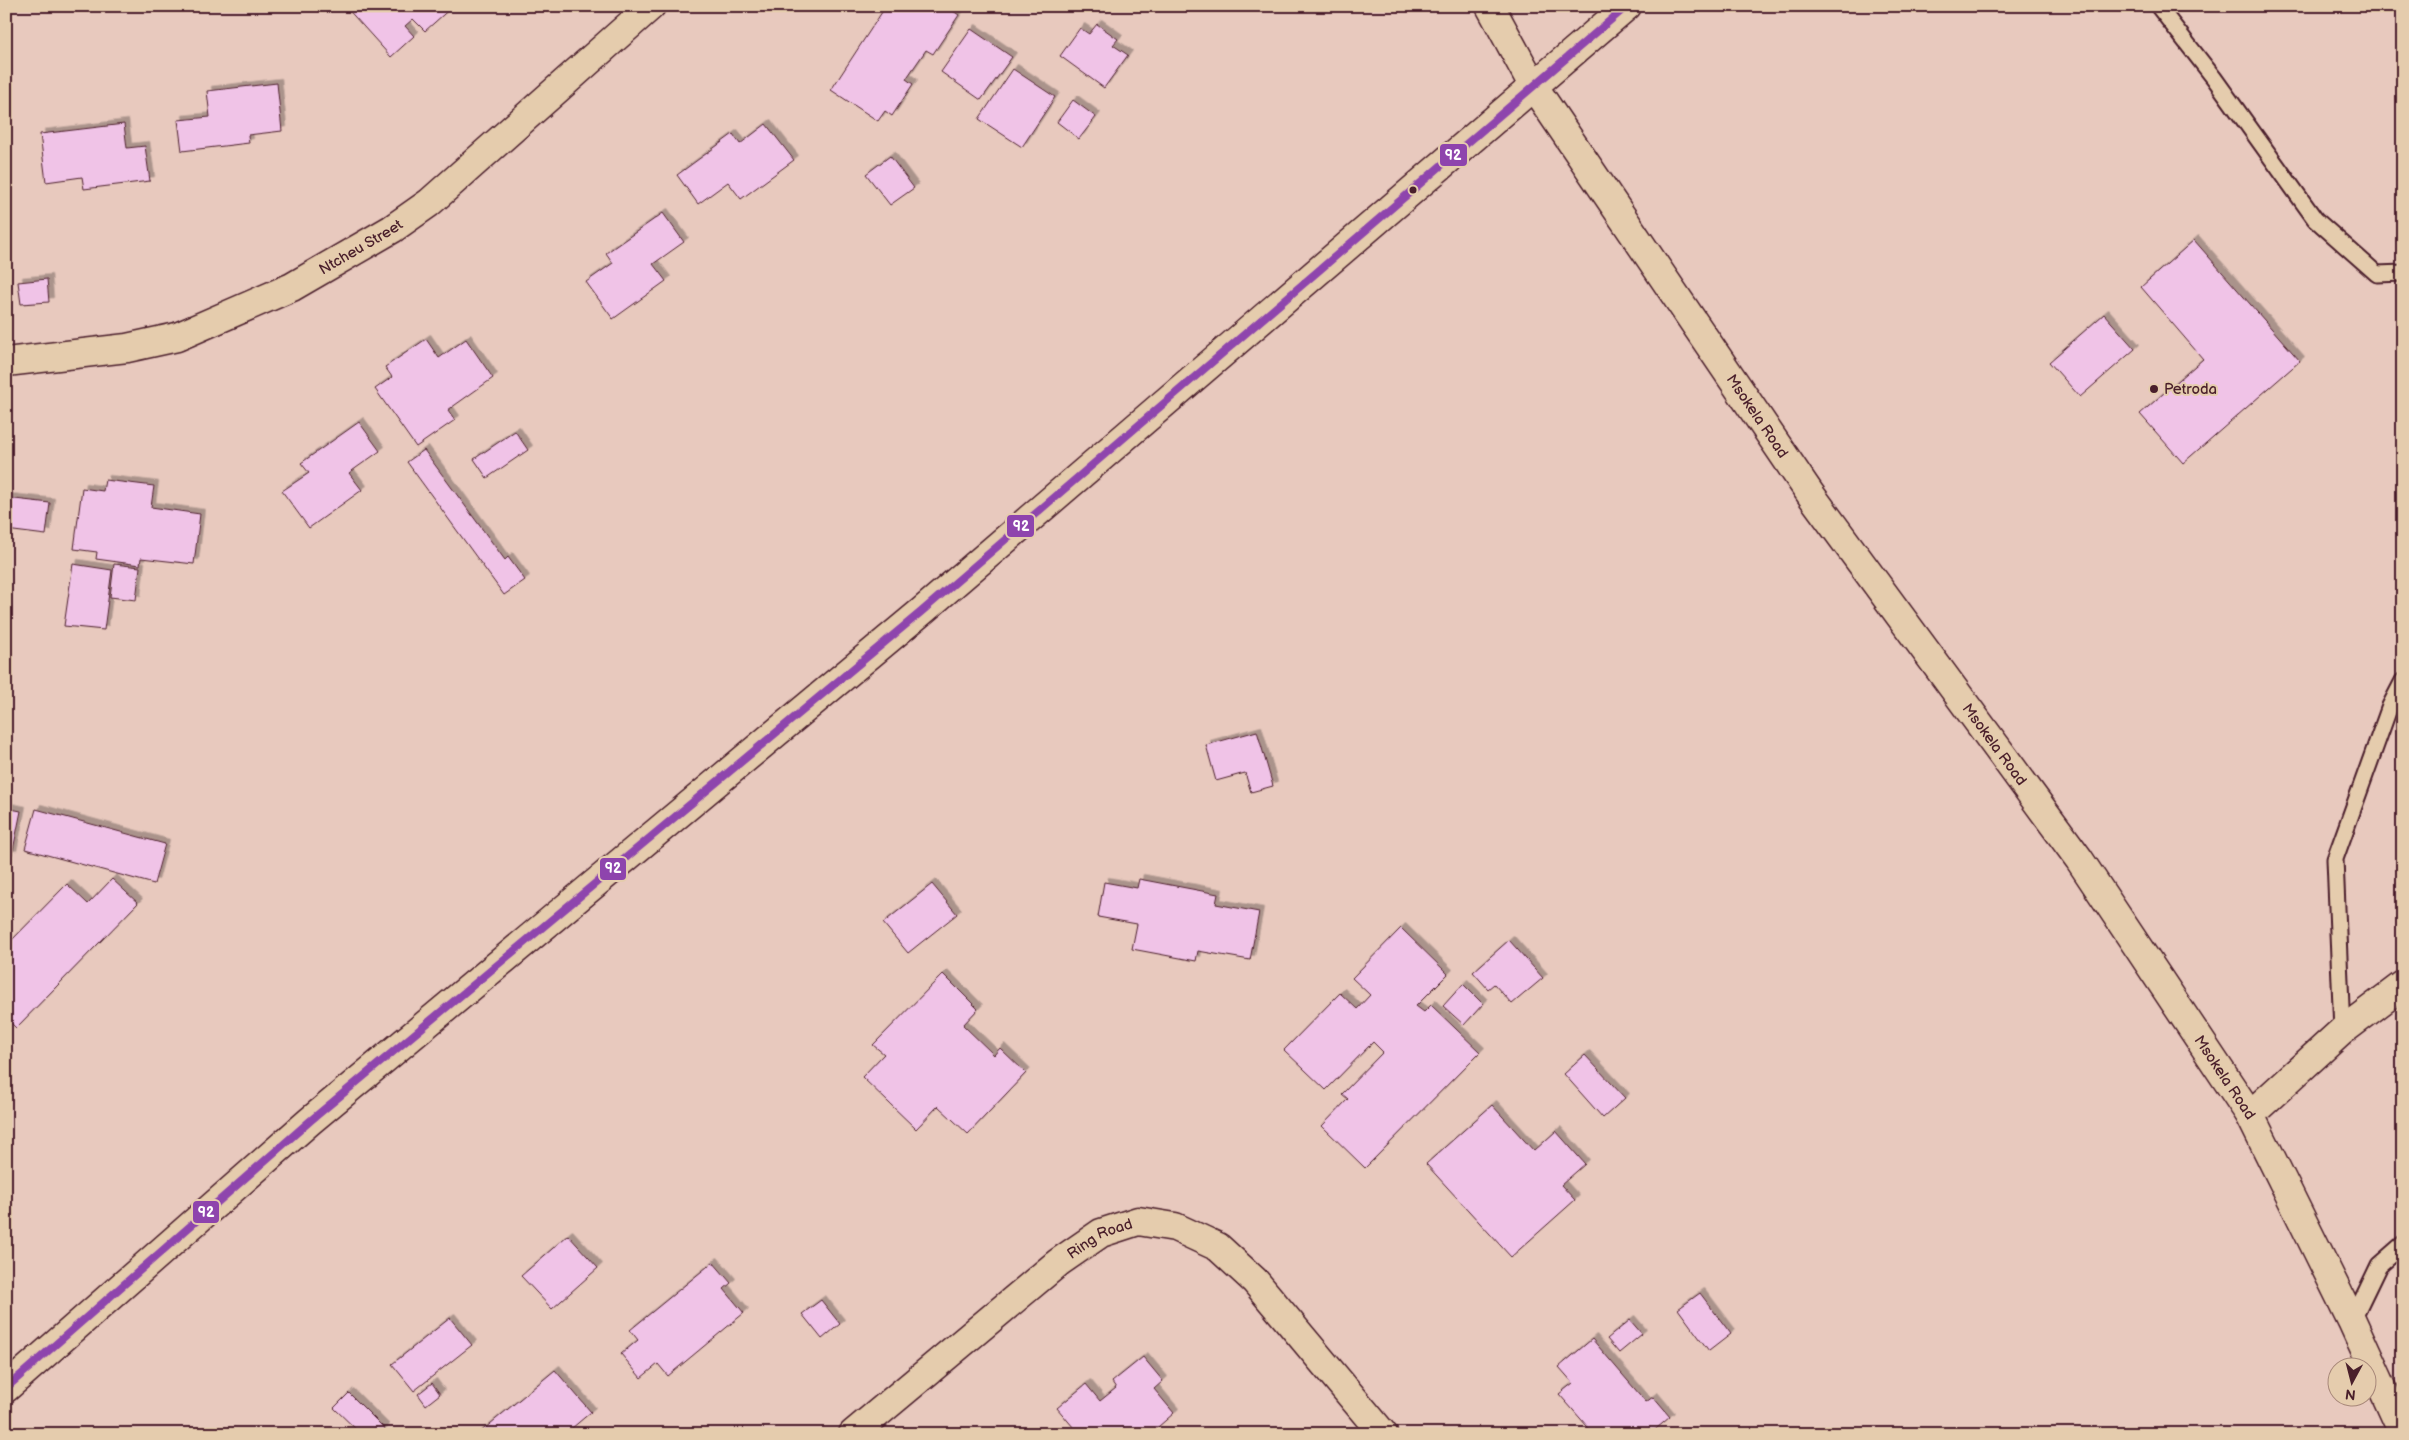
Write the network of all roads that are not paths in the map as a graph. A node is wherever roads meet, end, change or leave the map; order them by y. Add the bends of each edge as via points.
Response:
1 (651, 6) edge
2 (1490, 6) edge
3 (1627, 6) edge
4 (2158, 6) edge
5 (1534, 87) junction
6 (2403, 273) edge
7 (6, 362) edge
8 (2403, 681) edge
9 (2403, 984) edge
10 (2342, 1031) junction
11 (2250, 1116) junction
12 (2403, 1244) edge
13 (2352, 1322) junction
14 (6, 1388) edge
15 (2403, 1433) edge
16 (852, 1434) edge
17 (1383, 1434) edge

1 - 7 main road, Ntcheu Street via 429,203 392,229 292,287 177,337 127,348
2 - 5 main road, Msokela Road
3 - 5 main road
4 - 6 lane via 2315,219 2377,274
5 - 11 main road, Msokela Road via 1811,495 2079,859
5 - 14 main road via 921,612 310,1121
8 - 10 lane via 2390,706 2335,859
9 - 10 main road
10 - 11 main road
11 - 13 main road, Msokela Road
12 - 13 lane via 2379,1265
13 - 15 main road, Msokela Road
16 - 17 main road, Ring Road via 1060,1262 1101,1233 1138,1221 1175,1227 1218,1247 1255,1281

